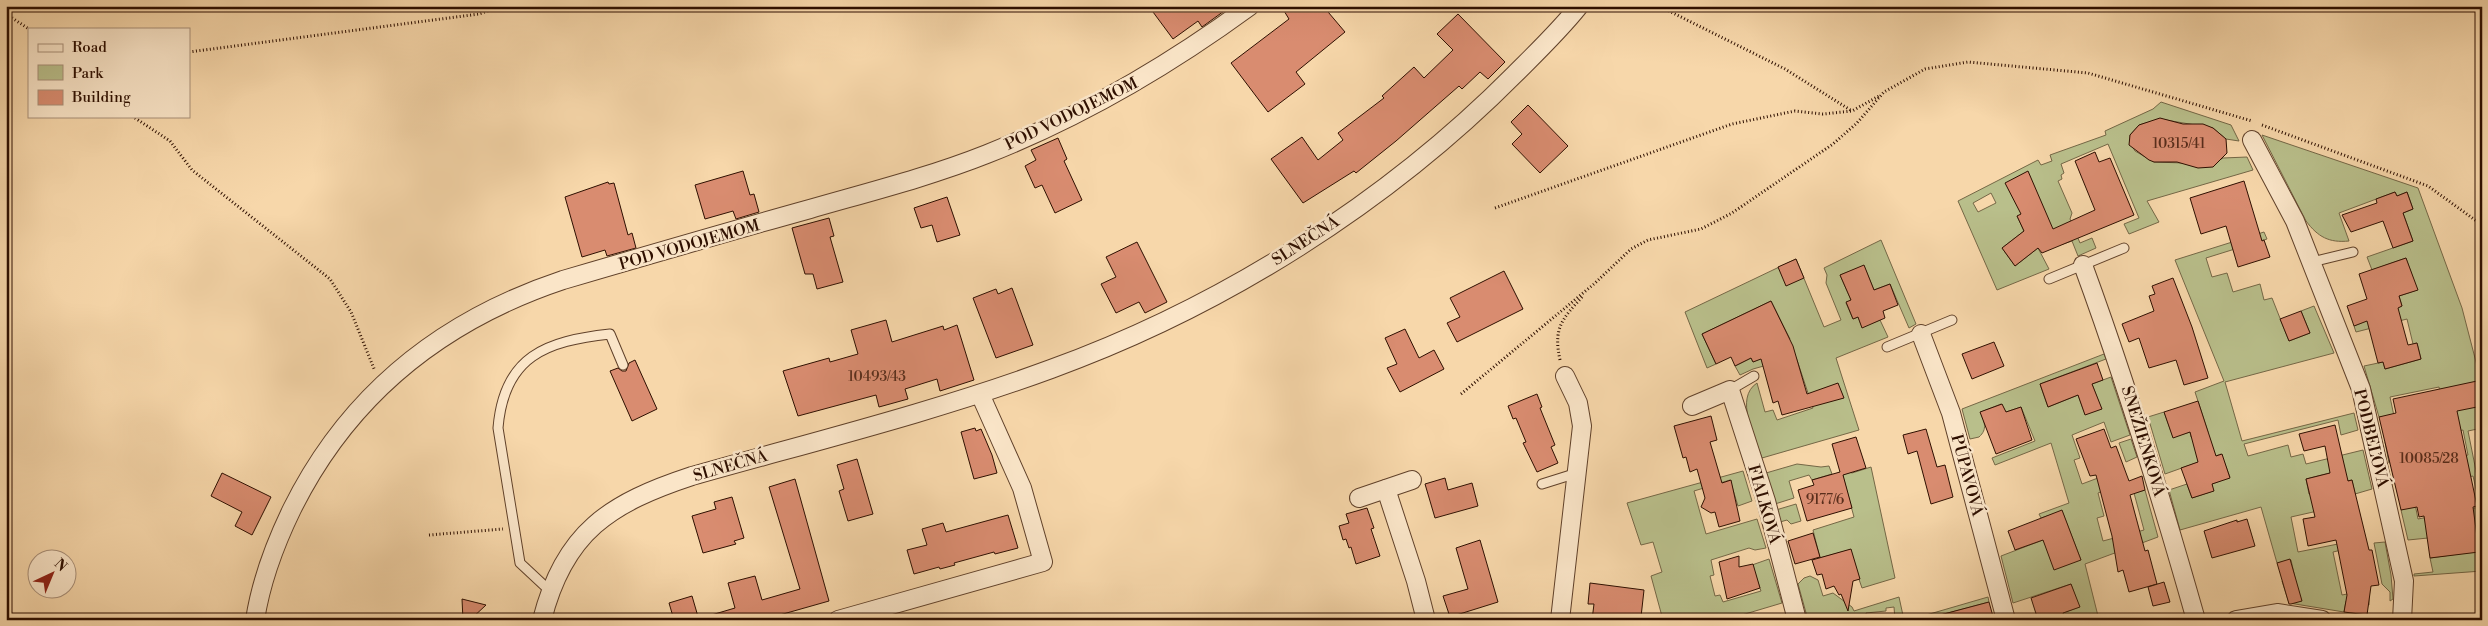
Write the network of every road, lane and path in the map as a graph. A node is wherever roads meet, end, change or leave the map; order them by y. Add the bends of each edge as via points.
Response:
1 (501, 6) edge
2 (1250, 6) edge
3 (1579, 6) edge
4 (1659, 6) edge
5 (6, 14) edge
6 (28, 28) edge
7 (190, 52) edge
8 (1884, 92) junction
9 (1852, 111) junction
10 (135, 118) edge
11 (2252, 140) dead end
12 (1495, 208) dead end
13 (2482, 225) edge
14 (2124, 248) dead end
15 (2353, 252) dead end
16 (2312, 262) junction
17 (2083, 265) junction
18 (2049, 279) dead end
19 (1594, 284) junction
20 (1952, 320) dead end
21 (1921, 334) junction
22 (1888, 347) dead end
23 (624, 366) dead end
24 (1565, 376) joint
25 (1754, 376) dead end
26 (381, 386) junction
27 (1730, 390) junction
28 (980, 394) junction
29 (1461, 394) dead end
30 (1692, 406) dead end
31 (1577, 473) junction
32 (1412, 480) dead end
33 (1542, 484) dead end
34 (1386, 489) junction
35 (1359, 498) dead end
36 (514, 528) junction
37 (429, 535) dead end
38 (550, 591) junction
39 (255, 620) edge
40 (542, 620) edge
41 (838, 620) edge
42 (1426, 620) edge
43 (1560, 620) edge
44 (1797, 620) edge
45 (2006, 620) edge
46 (2196, 620) edge
47 (2236, 620) edge
48 (2322, 620) edge
49 (2402, 620) edge

1 - 7 path via 479,14
2 - 26 street, POD VODOJEMOM via 1140,80 1055,125 904,182 529,291 451,331
3 - 28 street, SLNEČNÁ via 1495,94 1442,140 1377,192 1276,260 1155,325 1053,369
4 - 9 path via 1785,69
5 - 6 path
8 - 9 path
8 - 13 path via 1925,69 1968,62 2088,73 2220,110 2428,186
8 - 19 path via 1857,123 1789,176 1701,229 1648,240 1631,249
9 - 12 path via 1823,114 1795,111 1732,124
10 - 26 path via 170,141 192,170 330,279 351,312
11 - 16 street, PODBEĽOVÁ via 2295,221
14 - 17 lane
15 - 16 lane
16 - 49 street, PODBEĽOVÁ via 2361,389 2404,581
17 - 18 lane
17 - 46 street, SNEŽIENKOVÁ via 2124,379
19 - 24 path via 1565,315 1558,328 1557,347
19 - 29 path
20 - 21 lane
21 - 22 lane
21 - 45 street, PÚPAVOVÁ via 1951,413
23 - 36 lane via 610,334 580,338 540,351 513,375 504,391 498,428
24 - 31 street via 1578,403 1582,426
25 - 27 lane
26 - 39 street, POD VODOJEMOM via 329,446 303,488 271,556
27 - 30 street
27 - 44 street, FIALKOVÁ via 1766,501
28 - 38 street, SLNEČNÁ via 692,476 641,494 614,510 586,533 565,559
28 - 41 street via 1022,488 1043,562
31 - 33 lane
31 - 43 street
32 - 34 street
34 - 35 street
34 - 42 street
36 - 37 path
36 - 38 lane via 522,565
38 - 40 street, SLNEČNÁ
47 - 48 street via 2277,613

